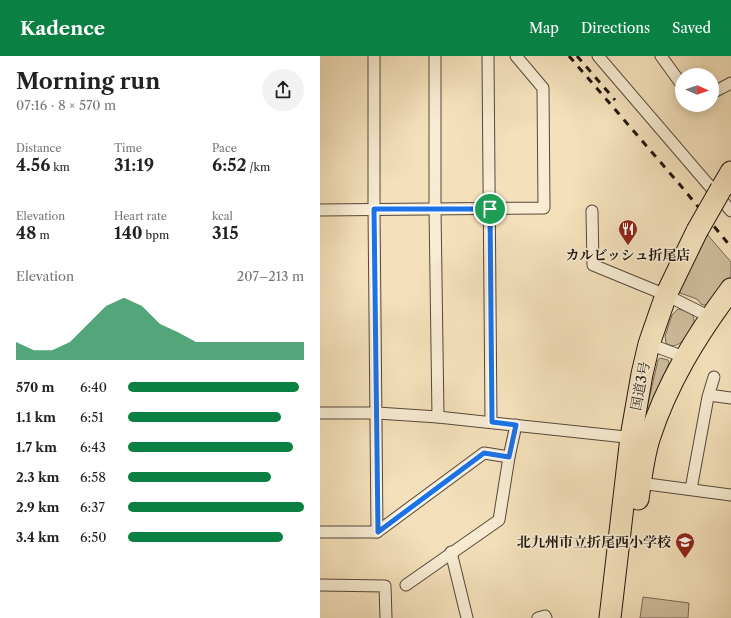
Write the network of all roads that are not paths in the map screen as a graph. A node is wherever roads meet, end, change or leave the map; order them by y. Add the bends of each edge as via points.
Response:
1 (374, 56) edge
2 (435, 56) edge
3 (488, 56) edge
4 (516, 56) edge
5 (598, 56) edge
6 (661, 56) edge
7 (675, 75) edge
8 (731, 83) edge
9 (719, 89) edge
10 (726, 181) edge
11 (374, 209) junction
12 (435, 209) junction
13 (490, 209) junction
14 (320, 210) edge
15 (592, 211) dead end
16 (731, 211) edge
17 (731, 289) edge
18 (666, 295) junction
19 (710, 317) junction
20 (649, 344) junction
21 (684, 357) junction
22 (714, 377) dead end
23 (709, 395) junction
24 (731, 398) edge
25 (320, 413) edge
26 (377, 413) junction
27 (438, 417) junction
28 (492, 422) junction
29 (516, 425) junction
30 (640, 439) junction
31 (509, 457) junction
32 (640, 483) junction
33 (691, 489) junction
34 (731, 495) edge
35 (320, 532) edge
36 (378, 532) junction
37 (451, 552) junction
38 (320, 585) edge
39 (406, 585) dead end
40 (386, 618) edge
41 (467, 618) edge
42 (538, 618) edge
43 (546, 618) edge
44 (610, 618) edge
45 (623, 618) edge

1 - 11 street
2 - 12 street
3 - 13 street
4 - 13 street via 543,88 544,208
5 - 16 street
6 - 7 street
8 - 9 street
10 - 18 highway, 国道3号, bridge via 697,231
11 - 12 street
11 - 14 street
11 - 26 street
12 - 13 street
12 - 27 street
13 - 28 street
15 - 18 street via 593,265
17 - 19 highway, 国道3号
18 - 19 street
18 - 20 highway, 国道3号
19 - 21 highway, 国道3号
20 - 21 street
20 - 30 highway, 国道3号 via 637,399
21 - 30 highway, 国道3号 via 658,414
22 - 23 street
23 - 24 street
23 - 33 street
25 - 26 street
26 - 27 street
26 - 36 street
27 - 28 street
28 - 29 street
29 - 30 street
29 - 31 street
30 - 32 highway, 国道3号
30 - 44 highway, 国道3号
31 - 36 street via 484,453
31 - 37 street via 499,520
32 - 33 street
32 - 45 highway, 国道3号
33 - 34 street
35 - 36 street
37 - 39 street
37 - 41 street
38 - 40 street via 385,586
42 - 43 street

